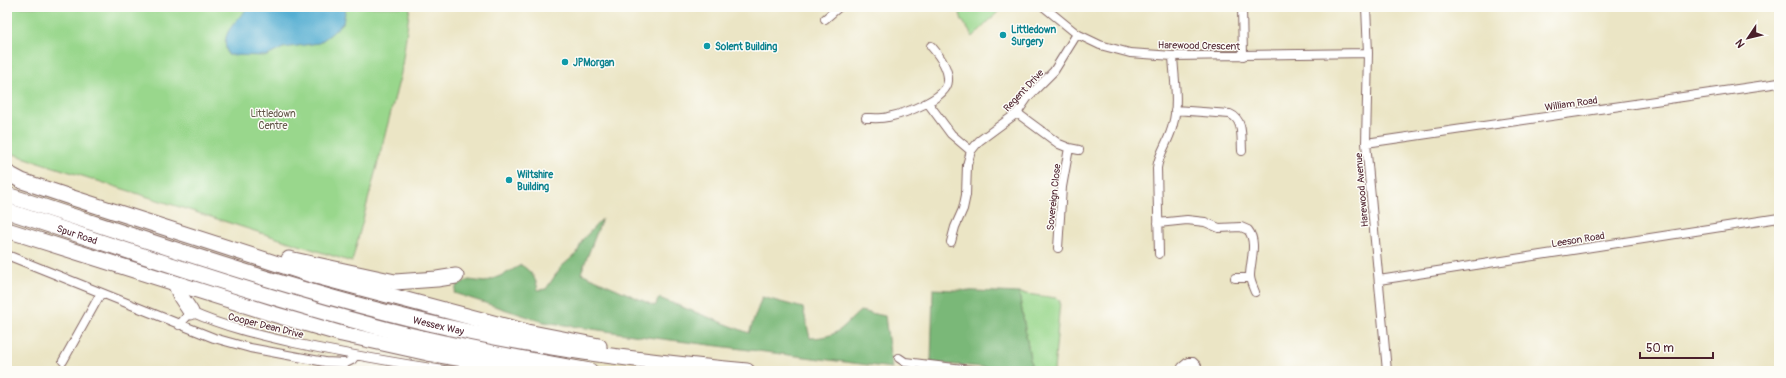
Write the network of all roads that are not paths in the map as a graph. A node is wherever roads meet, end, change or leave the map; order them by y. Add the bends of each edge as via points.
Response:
1 (840, 7) edge
2 (1044, 7) edge
3 (1242, 7) edge
4 (1366, 7) edge
5 (825, 19) dead end
6 (1077, 34) junction
7 (930, 46) dead end
8 (1368, 53) junction
9 (1173, 56) junction
10 (1243, 56) junction
11 (1779, 82) edge
12 (928, 103) junction
13 (1175, 110) junction
14 (1017, 113) junction
15 (866, 118) dead end
16 (1366, 143) junction
17 (1069, 148) junction
18 (1079, 150) dead end
19 (971, 151) junction
20 (1242, 151) dead end
21 (7, 173) edge
22 (7, 195) edge
23 (7, 211) edge
24 (1779, 218) edge
25 (147, 222) junction
26 (1158, 223) junction
27 (7, 230) edge
28 (139, 237) joint
29 (951, 242) dead end
30 (1058, 248) dead end
31 (1159, 254) dead end
32 (7, 255) edge
33 (148, 256) joint
34 (456, 276) dead end
35 (1235, 278) dead end
36 (1250, 278) junction
37 (1380, 280) junction
38 (176, 283) junction
39 (1255, 292) dead end
40 (101, 293) junction
41 (191, 312) junction
42 (179, 325) junction
43 (355, 356) junction
44 (899, 358) dead end
45 (63, 361) dead end
46 (693, 366) junction
47 (450, 371) edge
48 (537, 371) edge
49 (590, 371) edge
50 (747, 371) edge
51 (979, 371) edge
52 (1182, 371) edge
53 (1196, 371) edge
54 (1387, 371) edge

1 - 5 street
2 - 6 street, Harewood Crescent
3 - 10 street
4 - 8 street, Harewood Avenue
6 - 9 street, Harewood Crescent via 1116,50
6 - 14 street, Regent Drive via 1054,71 1028,97
7 - 12 street via 946,68 948,80 946,88
8 - 10 street, Harewood Crescent
8 - 16 street, Harewood Avenue
9 - 10 street, Harewood Crescent
9 - 13 street
11 - 16 street, William Road
12 - 15 street via 887,118
12 - 19 street via 951,134
13 - 20 street via 1230,114 1236,117 1240,122
13 - 26 street via 1173,125 1158,158
14 - 17 street via 1054,141
14 - 19 street, Regent Drive via 979,141
16 - 37 street, Harewood Avenue
17 - 18 street
17 - 30 street, Sovereign Close via 1062,187
19 - 29 street via 967,165 963,210
21 - 25 highway
22 - 28 highway, Spur Road
23 - 33 highway, Spur Road
24 - 37 street, Leeson Road
25 - 34 highway via 225,244 395,282
25 - 46 highway via 312,275 501,325
26 - 31 street
26 - 36 street via 1187,220 1205,222 1219,228 1241,227 1248,230 1252,237
27 - 38 highway
28 - 46 highway, Wessex Way via 322,296 430,324 558,350
32 - 40 street, Cooper Dean Drive
33 - 49 highway, Wessex Way via 267,295 390,330 448,344
35 - 36 street
36 - 39 street
37 - 54 street, Harewood Avenue
38 - 41 highway
38 - 48 highway via 342,334 428,353
40 - 42 street, Cooper Dean Drive
40 - 45 street
41 - 42 street
41 - 43 street, Cooper Dean Drive via 248,333
42 - 43 street, Cooper Dean Drive via 229,342 289,356 346,363
43 - 47 street, Cooper Dean Drive
44 - 51 street via 905,362
46 - 50 highway, Wessex Way
52 - 53 street via 1182,367 1188,362 1193,362

